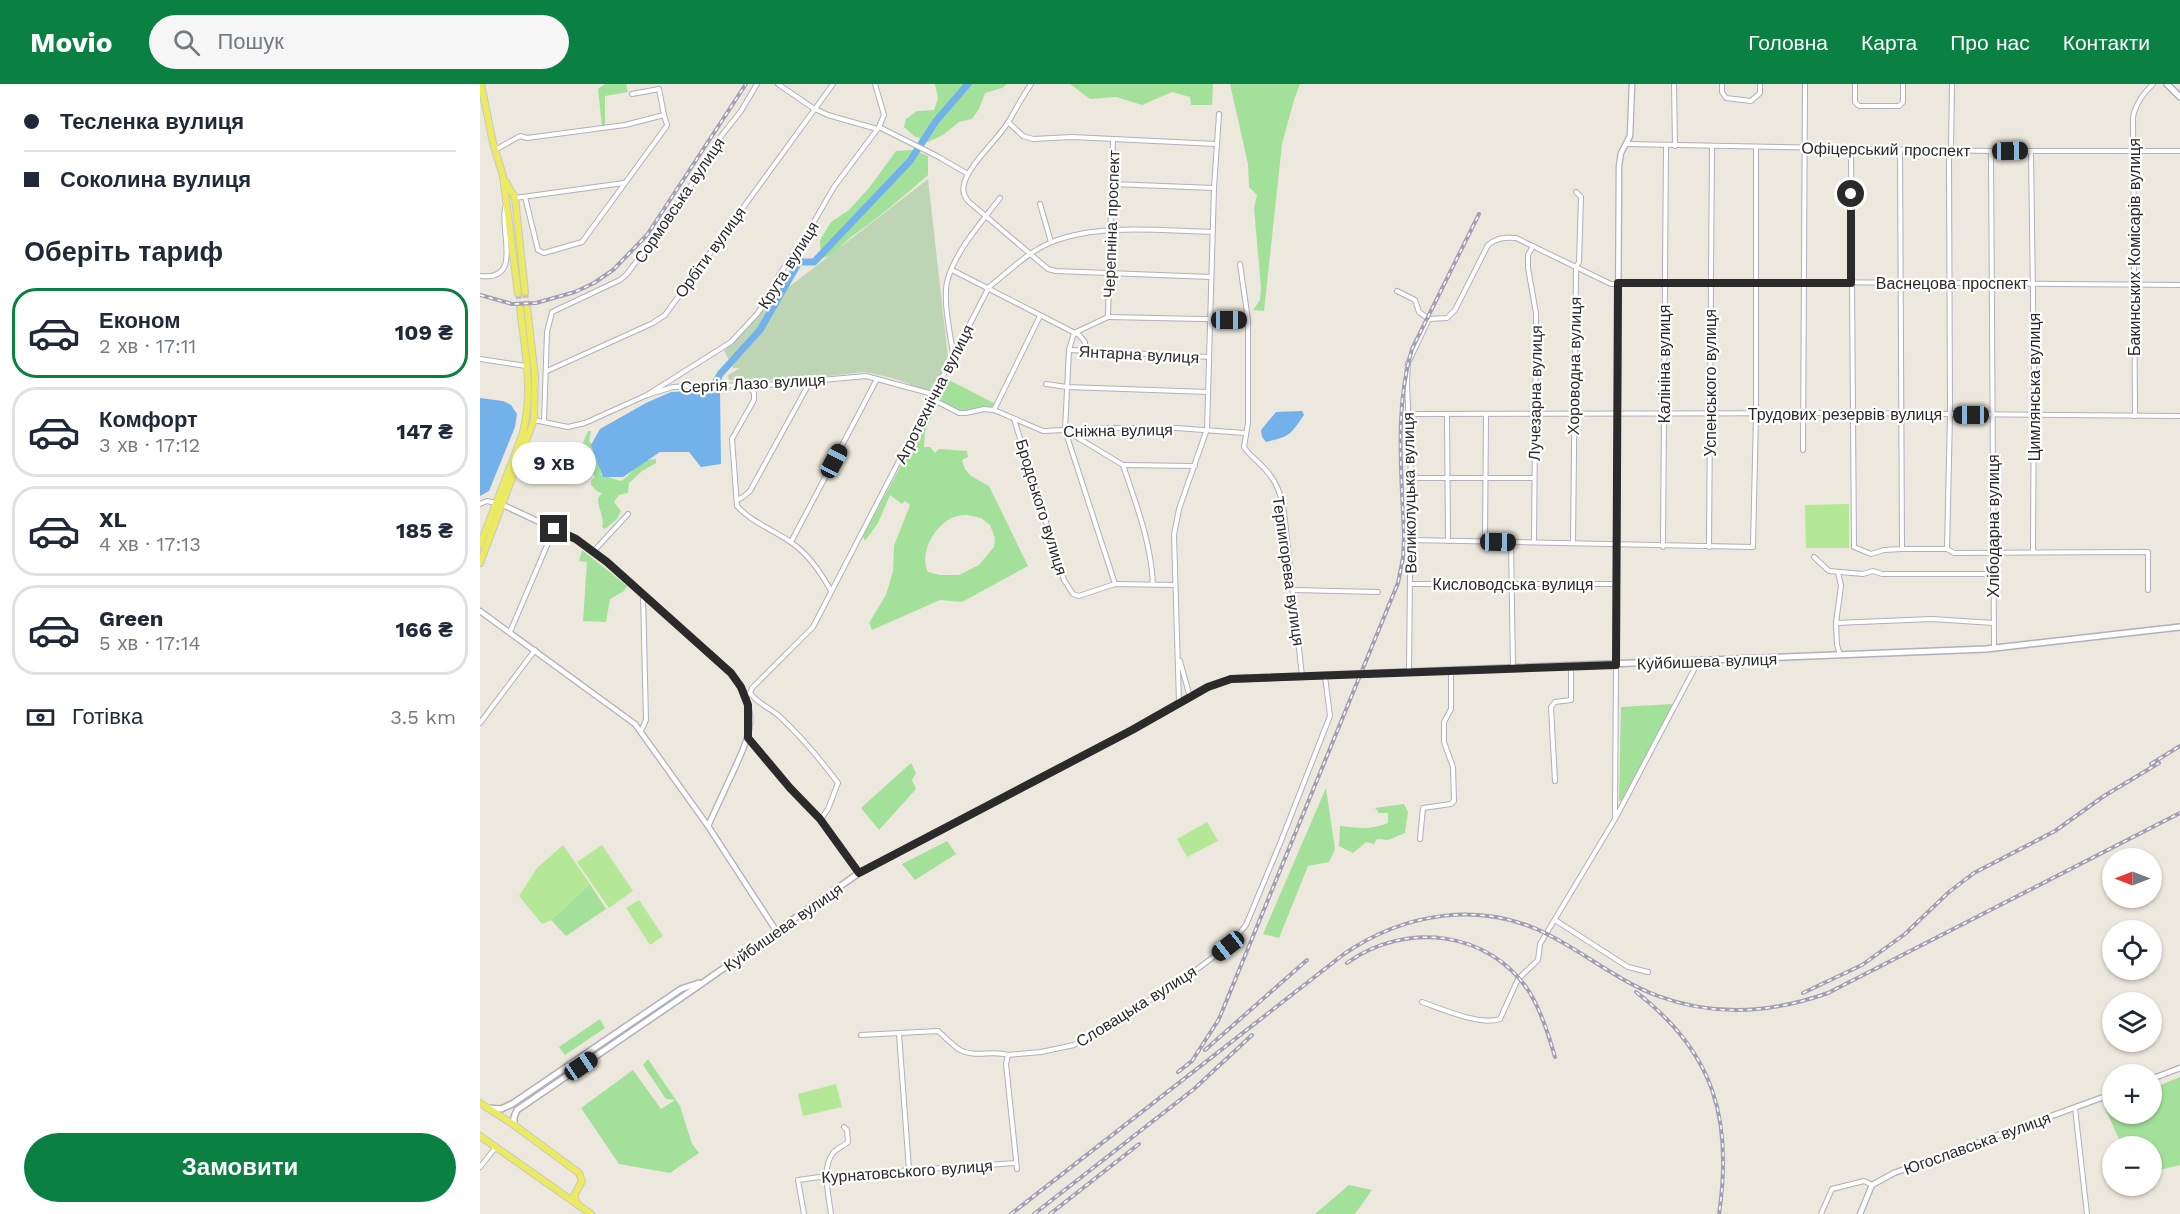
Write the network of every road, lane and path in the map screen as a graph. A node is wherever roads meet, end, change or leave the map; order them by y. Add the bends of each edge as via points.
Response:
1 (481, 84) edge
2 (757, 84) edge
3 (778, 84) edge
4 (833, 84) edge
5 (875, 84) edge
6 (1030, 84) edge
7 (1632, 84) edge
8 (1674, 84) edge
9 (1722, 84) edge
10 (1760, 84) edge
11 (1805, 84) edge
12 (1855, 84) edge
13 (1903, 84) edge
14 (1952, 84) edge
15 (2153, 84) edge
16 (2167, 84) edge
17 (632, 94) dead end
18 (2180, 97) edge
19 (813, 108) junction
20 (1219, 114) dead end
21 (664, 115) junction
22 (1008, 122) junction
23 (878, 128) junction
24 (1113, 140) junction
25 (1216, 144) junction
26 (1627, 144) junction
27 (1666, 145) junction
28 (1675, 146) junction
29 (1712, 146) junction
30 (1756, 147) junction
31 (1805, 147) junction
32 (1851, 149) junction
33 (495, 150) junction
34 (1900, 150) junction
35 (1952, 150) junction
36 (1991, 151) junction
37 (2031, 151) junction
38 (2133, 152) junction
39 (2180, 152) edge
40 (969, 173) junction
41 (503, 176) junction
42 (624, 183) junction
43 (1112, 184) junction
44 (1214, 188) junction
45 (1576, 192) dead end
46 (525, 197) junction
47 (515, 198) junction
48 (1000, 198) dead end
49 (507, 200) junction
50 (1040, 204) dead end
51 (516, 206) junction
52 (987, 216) junction
53 (1110, 231) junction
54 (1213, 232) junction
55 (1051, 242) junction
56 (1533, 246) junction
57 (1031, 254) junction
58 (1240, 264) dead end
59 (1576, 267) junction
60 (952, 270) junction
61 (1109, 273) junction
62 (480, 276) edge
63 (1211, 277) junction
64 (1755, 282) junction
65 (1803, 282) junction
66 (1902, 282) junction
67 (1618, 283) junction
68 (1665, 283) junction
69 (1711, 283) junction
70 (1851, 283) junction
71 (1950, 283) junction
72 (1993, 283) junction
73 (2034, 284) junction
74 (2134, 284) junction
75 (2180, 285) edge
76 (988, 287) junction
77 (1397, 291) dead end
78 (1040, 316) junction
79 (1108, 317) junction
80 (1429, 319) junction
81 (1210, 320) junction
82 (1248, 320) junction
83 (1074, 333) junction
84 (1069, 350) junction
85 (1085, 351) junction
86 (953, 354) junction
87 (1209, 357) junction
88 (480, 359) edge
89 (526, 366) junction
90 (546, 371) junction
91 (877, 379) junction
92 (811, 380) junction
93 (1046, 384) dead end
94 (750, 386) junction
95 (1067, 387) junction
96 (1208, 392) junction
97 (647, 395) junction
98 (933, 397) junction
99 (994, 411) junction
100 (1407, 414) junction
101 (1447, 414) junction
102 (1486, 414) junction
103 (1534, 414) junction
104 (1574, 414) junction
105 (1618, 414) junction
106 (1664, 414) junction
107 (1710, 414) junction
108 (1756, 414) junction
109 (1804, 414) junction
110 (1853, 414) junction
111 (1901, 415) junction
112 (1950, 415) junction
113 (1992, 415) junction
114 (2034, 415) junction
115 (2135, 416) junction
116 (2180, 416) edge
117 (1014, 418) junction
118 (534, 420) junction
119 (544, 421) junction
120 (1207, 429) junction
121 (1065, 430) junction
122 (1245, 433) junction
123 (1803, 450) dead end
124 (1122, 465) junction
125 (1195, 466) junction
126 (1411, 478) junction
127 (1448, 478) junction
128 (1485, 478) junction
129 (1534, 478) junction
130 (737, 500) junction
131 (480, 504) edge
132 (500, 504) junction
133 (628, 514) dead end
134 (554, 529) junction
135 (1410, 540) junction
136 (1448, 541) junction
137 (1485, 542) junction
138 (1511, 542) junction
139 (1534, 542) junction
140 (791, 543) junction
141 (1573, 543) junction
142 (1617, 543) junction
143 (480, 545) edge
144 (1663, 547) junction
145 (1710, 548) junction
146 (1902, 549) junction
147 (1947, 549) junction
148 (593, 552) junction
149 (2033, 552) junction
150 (1993, 553) junction
151 (1814, 557) dead end
152 (480, 563) edge
153 (1838, 572) junction
154 (1994, 574) junction
155 (1115, 584) junction
156 (1153, 584) junction
157 (1411, 584) junction
158 (1616, 584) junction
159 (1175, 585) junction
160 (1511, 585) junction
161 (831, 590) junction
162 (1293, 590) junction
163 (2148, 590) dead end
164 (1378, 592) dead end
165 (643, 595) junction
166 (480, 611) edge
167 (1994, 622) junction
168 (1836, 623) junction
169 (2180, 627) edge
170 (510, 632) junction
171 (1994, 648) junction
172 (535, 650) junction
173 (1178, 655) junction
174 (1840, 656) junction
175 (1698, 662) junction
176 (1616, 665) junction
177 (1571, 667) junction
178 (1513, 669) junction
179 (1451, 670) junction
180 (1409, 672) junction
181 (1302, 676) junction
182 (1325, 676) junction
183 (747, 694) junction
184 (1190, 697) junction
185 (1179, 704) junction
186 (480, 723) edge
187 (640, 731) junction
188 (748, 738) junction
189 (1555, 781) dead end
190 (820, 819) junction
191 (1615, 819) junction
192 (708, 826) junction
193 (1420, 839) dead end
194 (859, 873) junction
195 (1555, 920) junction
196 (777, 932) junction
197 (1648, 972) dead end
198 (704, 982) junction
199 (681, 989) junction
200 (684, 996) junction
201 (1422, 1002) dead end
202 (899, 1034) junction
203 (861, 1035) dead end
204 (1008, 1055) junction
205 (2180, 1068) edge
206 (2162, 1075) edge
207 (2102, 1098) edge
208 (480, 1103) edge
209 (512, 1104) junction
210 (486, 1107) junction
211 (2075, 1108) junction
212 (517, 1110) junction
213 (514, 1125) junction
214 (844, 1127) dead end
215 (480, 1136) edge
216 (495, 1147) junction
217 (1016, 1163) junction
218 (480, 1167) edge
219 (1017, 1169) dead end
220 (909, 1170) junction
221 (827, 1176) junction
222 (1872, 1185) junction
223 (575, 1192) junction
224 (563, 1194) junction
225 (578, 1205) junction
226 (591, 1214) edge
227 (804, 1214) edge
228 (831, 1214) edge
229 (1821, 1214) edge
230 (1860, 1214) edge
231 (2087, 1214) edge

1 - 33 main road
2 - 90 street, Сормовська вулиця via 684,197 627,274 552,312
3 - 19 street
4 - 19 street, Орбіти вулиця
5 - 23 street, Крута вулиця via 884,114
6 - 22 street
7 - 26 street
8 - 28 street
9 - 10 street via 1726,98 1751,101 1760,93
11 - 31 street
12 - 13 street via 1859,106 1899,106 1904,102
14 - 35 street
15 - 38 street, Бакинських Комісарів вулиця via 2135,109
16 - 18 main road
17 - 21 street via 659,89
19 - 23 street
19 - 90 street, Орбіти вулиця via 665,315
20 - 25 street
21 - 33 street via 625,125 520,136
21 - 42 street via 666,126
22 - 24 street via 1023,136 1033,139
22 - 40 street
23 - 40 street
23 - 97 street, Крута вулиця via 834,187 757,314 731,342
24 - 25 street
24 - 43 street, Черепніна проспект
25 - 44 street
26 - 27 street, Офіцерський проспект
26 - 67 street via 1619,159
27 - 28 street, Офіцерський проспект
27 - 68 street, Калініна вулиця
28 - 29 street, Офіцерський проспект
29 - 30 street, Офіцерський проспект
29 - 69 street, Успенського вулиця
30 - 31 street, Офіцерський проспект
30 - 64 street
31 - 32 street, Офіцерський проспект
31 - 65 street
32 - 34 street, Офіцерський проспект
32 - 70 street
33 - 41 main road
34 - 35 street, Офіцерський проспект
34 - 66 street
35 - 36 street, Офіцерський проспект
35 - 71 street
36 - 37 street, Офіцерський проспект
36 - 72 street, Хлібодарна вулиця
37 - 38 street, Офіцерський проспект
37 - 73 street, Цимлянська вулиця
38 - 39 street, Офіцерський проспект
38 - 74 street, Бакинських Комісарів вулиця
40 - 52 street via 963,187 966,198
41 - 47 main road
41 - 49 main road
42 - 46 street
42 - 46 street via 582,242 544,253 536,247
43 - 44 street
43 - 53 street, Черепніна проспект
44 - 54 street
45 - 59 street, Хороводна вулиця via 1581,197
46 - 47 street
47 - 51 main road
48 - 52 street
49 - 51 main road via 513,199
49 - 51 main road via 522,292
49 - 62 street via 503,220 505,269 497,276
50 - 55 street
52 - 57 street
52 - 60 street
53 - 54 street, Агротехнічна вулиця
53 - 55 street, Агротехнічна вулиця via 1084,232
53 - 61 street, Черепніна проспект
54 - 63 street
55 - 57 street, Агротехнічна вулиця
56 - 59 street, Васнецова проспект
56 - 80 street, Васнецова проспект via 1516,238 1496,239 1488,245 1455,310 1447,318
56 - 103 street, Лучезарна вулиця via 1528,268 1536,313
57 - 61 street via 1056,272
57 - 76 street, Агротехнічна вулиця
58 - 82 street, Терпигорева вулиця
59 - 67 street, Васнецова проспект via 1611,284
59 - 104 street, Хороводна вулиця
60 - 76 street
60 - 86 street via 946,298
61 - 63 street
61 - 79 street, Черепніна проспект
63 - 81 street
64 - 65 street, Васнецова проспект
64 - 69 street, Васнецова проспект
64 - 108 street
65 - 70 street, Васнецова проспект
65 - 109 street
66 - 70 street, Васнецова проспект
66 - 71 street, Васнецова проспект
66 - 111 street
67 - 68 street, Васнецова проспект
67 - 105 street
68 - 69 street, Васнецова проспект
68 - 106 street, Калініна вулиця
69 - 107 street, Успенського вулиця
70 - 110 street
71 - 72 street, Васнецова проспект
71 - 112 street
72 - 73 street, Васнецова проспект
72 - 113 street, Хлібодарна вулиця
73 - 74 street, Васнецова проспект
73 - 114 street, Цимлянська вулиця
74 - 75 street, Васнецова проспект
74 - 115 street, Бакинських Комісарів вулиця
76 - 78 street
76 - 86 street, Агротехнічна вулиця
77 - 80 street via 1415,300 1419,312
78 - 83 street
78 - 99 street
79 - 81 street
79 - 83 street, Черепніна проспект
80 - 100 street, Великолуцька вулиця via 1408,363
81 - 82 street
81 - 87 street
82 - 122 street, Терпигорева вулиця
83 - 84 street
83 - 85 street via 1082,338
84 - 85 street, Янтарна вулиця
84 - 95 street
85 - 87 street, Янтарна вулиця
86 - 98 street, Агротехнічна вулиця
87 - 96 street
88 - 89 street
89 - 118 main road via 524,308 535,376
89 - 132 main road via 527,419
90 - 119 street, Сормовська вулиця
91 - 92 street, Сергія Лазо вулиця via 866,376
91 - 98 street, Сергія Лазо вулиця
91 - 140 street
92 - 94 street, Сергія Лазо вулиця
92 - 130 street via 750,491
93 - 95 street
94 - 97 street, Сергія Лазо вулиця via 673,387
94 - 130 street via 754,400 732,440
95 - 96 street
95 - 121 street
96 - 120 street
97 - 119 street, Крута вулиця via 585,423 568,427
98 - 99 street, Сергія Лазо вулиця via 959,413
98 - 161 street, Агротехнічна вулиця
99 - 117 street, Сніжна вулиця
100 - 101 street, Трудових резервів вулиця
100 - 126 street, Великолуцька вулиця
101 - 102 street, Трудових резервів вулиця
101 - 127 street
102 - 103 street, Трудових резервів вулиця
102 - 128 street
103 - 104 street, Трудових резервів вулиця
103 - 129 street, Лучезарна вулиця
104 - 105 street, Трудових резервів вулиця
104 - 141 street, Хороводна вулиця
105 - 106 street, Трудових резервів вулиця
105 - 142 street
106 - 107 street, Трудових резервів вулиця
106 - 144 street, Калініна вулиця
107 - 108 street, Трудових резервів вулиця
107 - 145 street, Успенського вулиця
108 - 109 street, Трудових резервів вулиця
108 - 145 street via 1753,547
109 - 110 street, Трудових резервів вулиця
109 - 123 street
110 - 111 street, Трудових резервів вулиця
110 - 146 street via 1854,547 1871,554
111 - 112 street, Трудових резервів вулиця
111 - 146 street
112 - 113 street, Трудових резервів вулиця
112 - 147 street
113 - 114 street, Трудових резервів вулиця
113 - 150 street, Хлібодарна вулиця
114 - 115 street, Трудових резервів вулиця
114 - 149 street, Цимлянська вулиця
115 - 116 street, Трудових резервів вулиця
117 - 121 street, Сніжна вулиця via 1043,431
117 - 155 street, Бродського вулиця via 1064,580 1073,594 1079,596
118 - 119 street, Крута вулиця
118 - 132 main road
120 - 121 street, Сніжна вулиця
120 - 122 street, Сніжна вулиця
120 - 125 street
121 - 124 street
121 - 155 street
122 - 162 street, Терпигорева вулиця via 1245,450 1266,469 1280,492
124 - 125 street
124 - 156 street via 1146,535
125 - 159 street via 1174,535
126 - 127 street
126 - 135 street, Великолуцька вулиця
127 - 128 street
127 - 136 street
128 - 129 street
128 - 137 street
129 - 139 street, Лучезарна вулиця
130 - 140 street via 740,509
131 - 132 street
132 - 134 street
132 - 143 main road
132 - 152 main road
133 - 148 street
134 - 148 street
134 - 170 street
135 - 136 street
135 - 157 street, Великолуцька вулиця
136 - 137 street
137 - 138 street
138 - 139 street
138 - 160 street
139 - 141 street
140 - 161 street via 816,564
141 - 142 street
142 - 144 street
142 - 158 street
144 - 145 street
146 - 147 street
147 - 150 street via 1954,553
148 - 165 street
149 - 150 street
149 - 163 street via 2148,552
150 - 154 street, Хлібодарна вулиця
151 - 153 street via 1829,571
153 - 154 street
153 - 168 street
154 - 167 street, Хлібодарна вулиця
155 - 156 street
156 - 159 street
157 - 160 street, Кисловодська вулиця
157 - 180 street, Великолуцька вулиця
158 - 160 street, Кисловодська вулиця
158 - 176 street
159 - 173 street
160 - 178 street
161 - 183 street, Агротехнічна вулиця via 810,632
162 - 164 street
162 - 181 street, Терпигорева вулиця
165 - 183 street via 731,673
165 - 187 street via 646,720
166 - 170 street
167 - 168 street via 1932,619
167 - 171 street, Хлібодарна вулиця
168 - 174 street
169 - 171 main road, Куйбишева вулиця
170 - 172 street
171 - 174 main road, Куйбишева вулиця
172 - 186 street
172 - 187 street
173 - 184 street
173 - 185 street
174 - 175 main road, Куйбишева вулиця
175 - 176 main road, Куйбишева вулиця
175 - 191 street
176 - 177 main road, Куйбишева вулиця
176 - 191 street
177 - 178 main road, Куйбишева вулиця
177 - 189 street via 1571,700 1553,703 1551,716
178 - 179 main road, Куйбишева вулиця
179 - 180 main road, Куйбишева вулиця
179 - 193 street via 1451,709 1444,722 1444,742 1453,767 1454,801 1423,808
180 - 182 main road, Куйбишева вулиця
181 - 182 main road, Куйбишева вулиця
181 - 184 main road, Куйбишева вулиця via 1231,679
182 - 204 street, Словацька вулиця via 1330,716 1246,925 1237,936 1180,982 1074,1045
183 - 188 street
183 - 190 street via 772,710 806,742 838,783
184 - 185 main road, Куйбишева вулиця
185 - 194 main road, Куйбишева вулиця
187 - 192 street
188 - 190 street
188 - 192 street
190 - 194 street
191 - 195 street
192 - 196 street
194 - 196 main road, Куйбишева вулиця
195 - 197 street via 1628,967
195 - 201 street via 1540,944 1538,960 1518,979 1500,1019 1492,1022 1455,1014
196 - 198 main road, Куйбишева вулиця
198 - 199 main road, Куйбишева вулиця
198 - 200 main road, Куйбишева вулиця
199 - 200 main road via 685,990
199 - 209 main road, Куйбишева вулиця
200 - 212 main road, Куйбишева вулиця
202 - 203 street, Словацька вулиця
202 - 204 street, Словацька вулиця via 938,1031 960,1050
202 - 220 street
204 - 217 street
205 - 206 street
207 - 211 street, Югославська вулиця
208 - 210 main road
209 - 210 main road, Куйбишева вулиця via 501,1109
209 - 212 main road
210 - 213 main road
211 - 222 street, Югославська вулиця via 1894,1173
211 - 231 street
212 - 213 main road
213 - 223 main road via 579,1173 582,1181
214 - 221 street via 848,1142 828,1159
215 - 216 main road
216 - 218 street
216 - 224 main road
217 - 219 street
217 - 220 street, Курнатовського вулиця
220 - 221 street, Курнатовського вулиця
221 - 227 street, Курнатовського вулиця via 798,1180
221 - 228 street
222 - 229 street via 1864,1181 1832,1189
222 - 230 street
223 - 224 main road
223 - 225 main road
224 - 225 main road
225 - 226 main road

